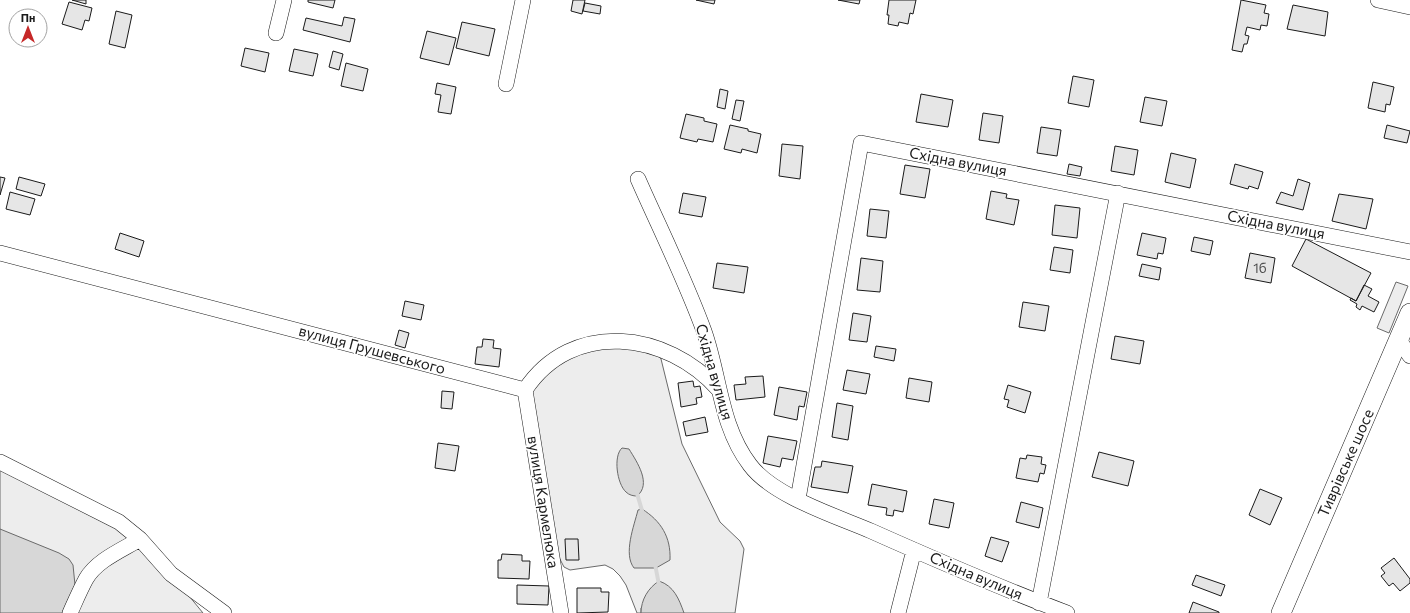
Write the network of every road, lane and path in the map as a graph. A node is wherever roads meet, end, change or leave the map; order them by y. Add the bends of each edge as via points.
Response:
1 (284, 0) edge
2 (523, 0) edge
3 (1378, 0) edge
4 (1410, 7) edge
5 (276, 32) dead end
6 (506, 84) dead end
7 (638, 179) dead end
8 (1118, 193) junction
9 (1410, 252) edge
10 (0, 253) edge
11 (1410, 313) edge
12 (1399, 340) junction
13 (1410, 356) edge
14 (525, 390) junction
15 (719, 390) junction
16 (0, 462) edge
17 (798, 499) junction
18 (140, 539) junction
19 (914, 550) junction
20 (1039, 603) junction
21 (70, 613) edge
22 (224, 613) edge
23 (561, 613) edge
24 (898, 613) edge
25 (1067, 613) edge
26 (1281, 613) edge

1 - 5 street
2 - 6 street
3 - 4 street
7 - 15 street, Східна вулиця via 704,332
8 - 9 street, Східна вулиця
8 - 17 street, Східна вулиця via 861,144
8 - 20 street
10 - 14 street, вулиця Грушевського
11 - 12 main road, Тиврівське шосе
12 - 13 street
12 - 26 main road, Тиврівське шосе
14 - 15 street via 535,374 565,353 596,342 612,341 642,345 682,359 705,374
14 - 23 street, вулиця Кармелюка
15 - 17 street, Східна вулиця via 738,448 751,466 769,483
16 - 18 street via 118,522
17 - 19 street, Східна вулиця
18 - 21 street via 92,571
18 - 22 street via 172,574
19 - 20 street, Східна вулиця
19 - 24 street
20 - 25 street, Східна вулиця

